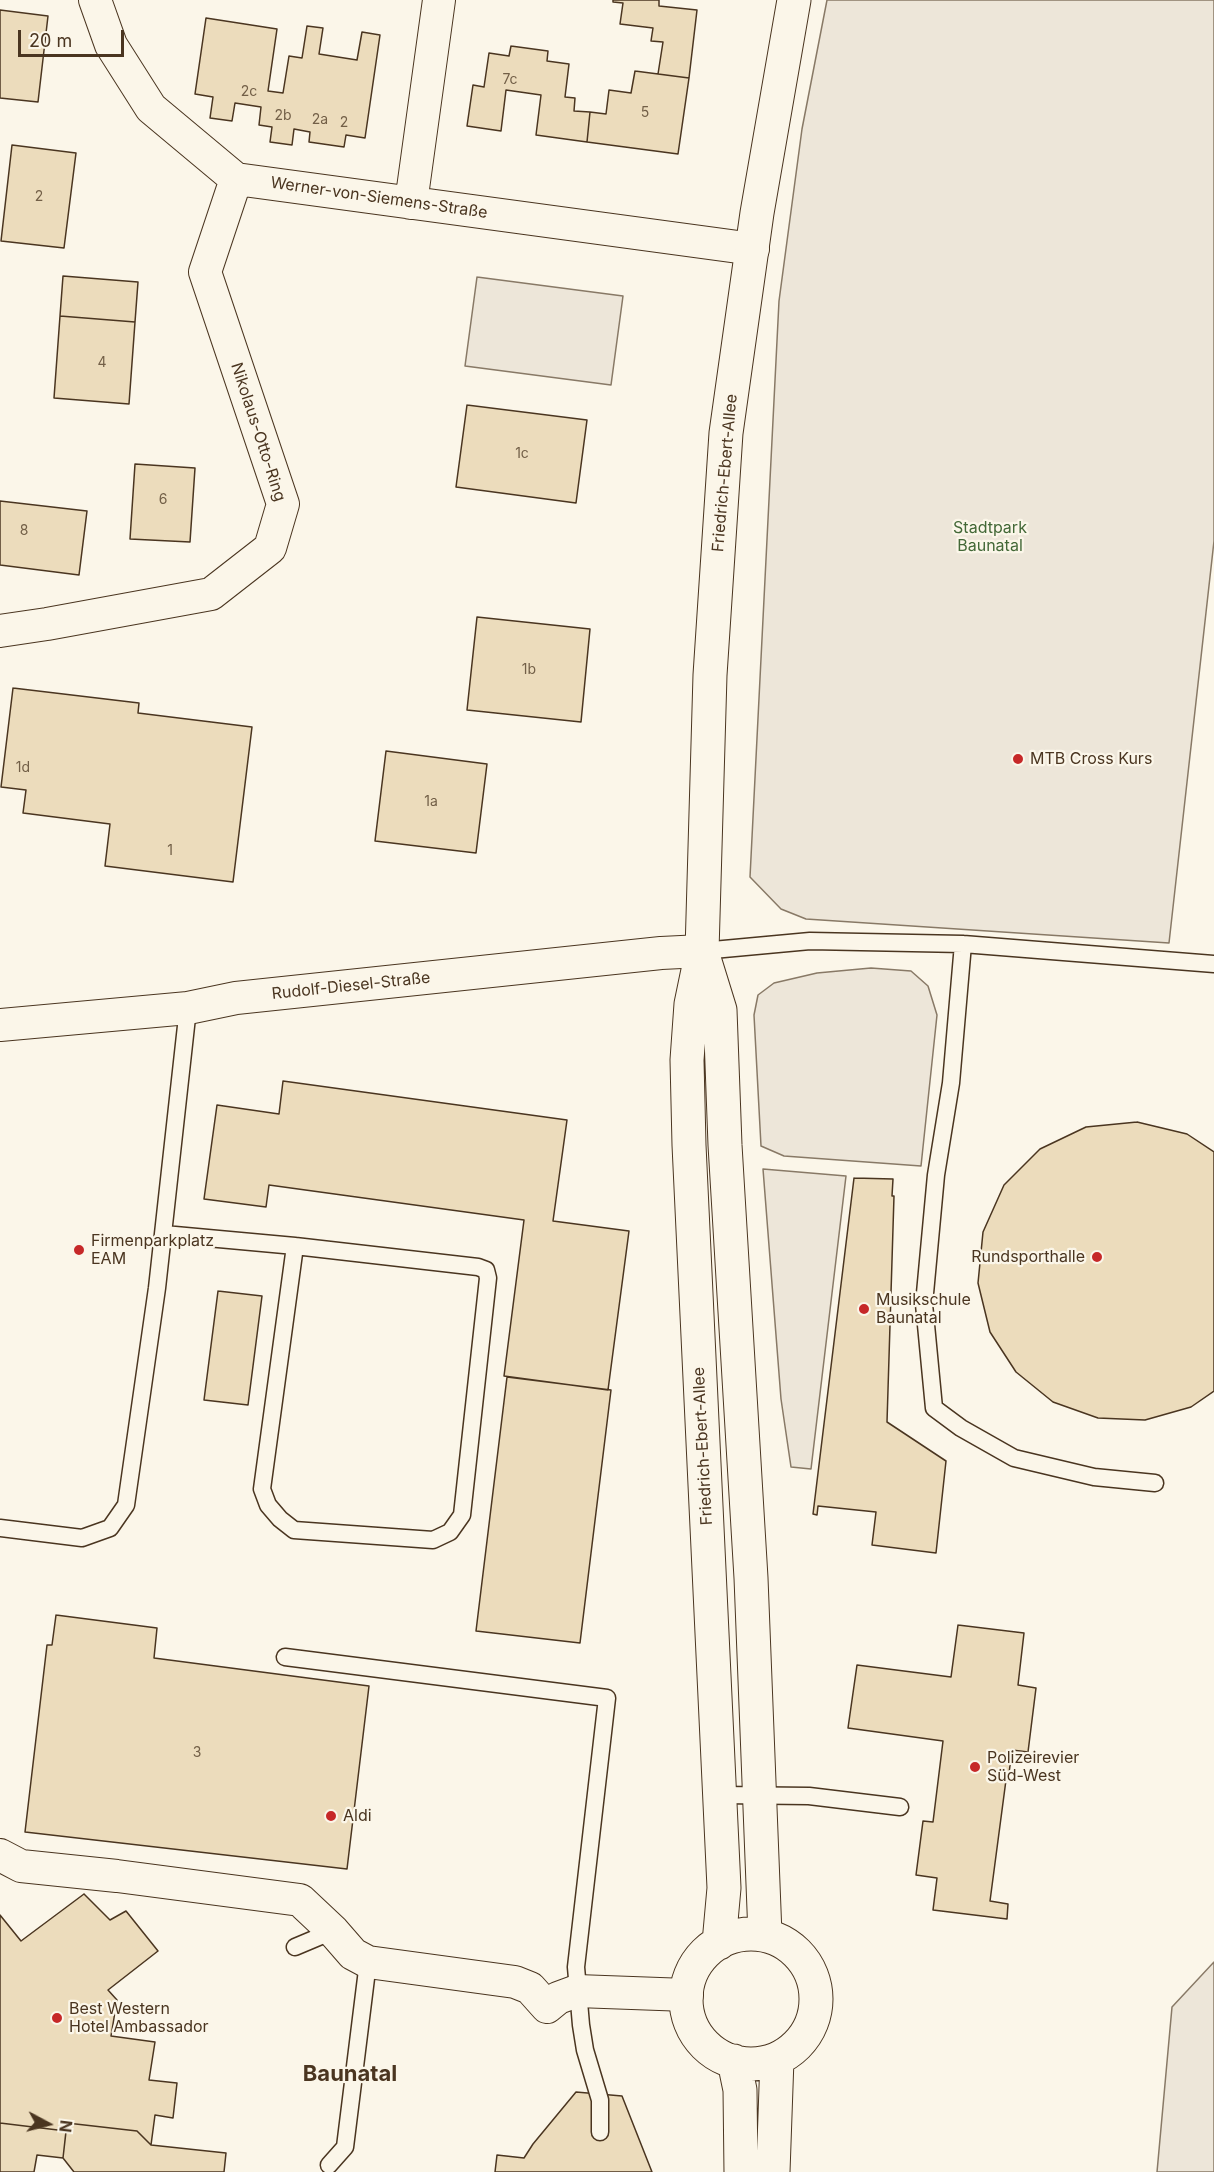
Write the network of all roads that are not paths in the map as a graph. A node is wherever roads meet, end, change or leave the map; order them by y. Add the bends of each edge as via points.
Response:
1 (95, 0) edge
2 (439, 0) edge
3 (794, 0) edge
4 (236, 179) junction
5 (411, 203) junction
6 (753, 249) junction
7 (0, 631) edge
8 (963, 944) junction
9 (702, 951) junction
10 (1214, 964) edge
11 (188, 1008) junction
12 (0, 1025) edge
13 (164, 1234) junction
14 (295, 1246) junction
15 (1155, 1483) dead end
16 (0, 1528) edge
17 (285, 1657) dead end
18 (720, 1795) junction
19 (761, 1796) junction
20 (900, 1807) dead end
21 (0, 1855) edge
22 (333, 1930) junction
23 (765, 1935) junction
24 (719, 1943) junction
25 (295, 1947) dead end
26 (368, 1962) junction
27 (577, 1991) junction
28 (687, 1995) junction
29 (777, 2059) junction
30 (734, 2061) junction
31 (600, 2132) dead end
32 (329, 2165) dead end
33 (741, 2172) edge
34 (773, 2172) edge

1 - 4 street via 111,45 151,108
2 - 5 street
3 - 6 street, Friedrich-Ebert-Allee
4 - 5 street, Werner-von-Siemens-Straße
4 - 7 street, Nikolaus-Otto-Ring via 206,272 283,504 270,548 211,594
5 - 6 street, Werner-von-Siemens-Straße
6 - 9 street, Friedrich-Ebert-Allee via 726,433 710,675
8 - 9 lane via 810,941
8 - 10 lane
8 - 15 lane via 951,1083 936,1175 924,1304 934,1408 1014,1458 1094,1477
9 - 11 street, Rudolf-Diesel-Straße via 236,998
9 - 18 street, Friedrich-Ebert-Allee via 691,1004 687,1071
9 - 19 street, Friedrich-Ebert-Allee via 720,1010
11 - 12 street, Rudolf-Diesel-Straße
11 - 13 lane
13 - 14 lane
13 - 16 lane via 126,1505 110,1528 82,1538
14 - 14 lane via 486,1270 462,1515 450,1532 433,1540 294,1530 268,1505 262,1489
17 - 27 lane via 607,1698 576,1967
18 - 19 lane
18 - 24 street, Friedrich-Ebert-Allee via 724,1888
19 - 20 lane via 809,1796
19 - 23 street, Friedrich-Ebert-Allee
21 - 22 street via 21,1866 300,1900
22 - 25 lane
22 - 26 street via 353,1954
23 - 24 street via 741,1935
23 - 29 street via 790,1946 808,1965 816,1991 812,2025 791,2051
24 - 28 street via 694,1966
26 - 27 street via 515,1982 530,1988 547,2007
26 - 32 lane via 345,2147
27 - 28 street
27 - 31 lane via 585,2050 600,2100
28 - 30 street via 688,2016 704,2046
29 - 30 street via 756,2063
29 - 34 street
30 - 33 street via 741,2090

